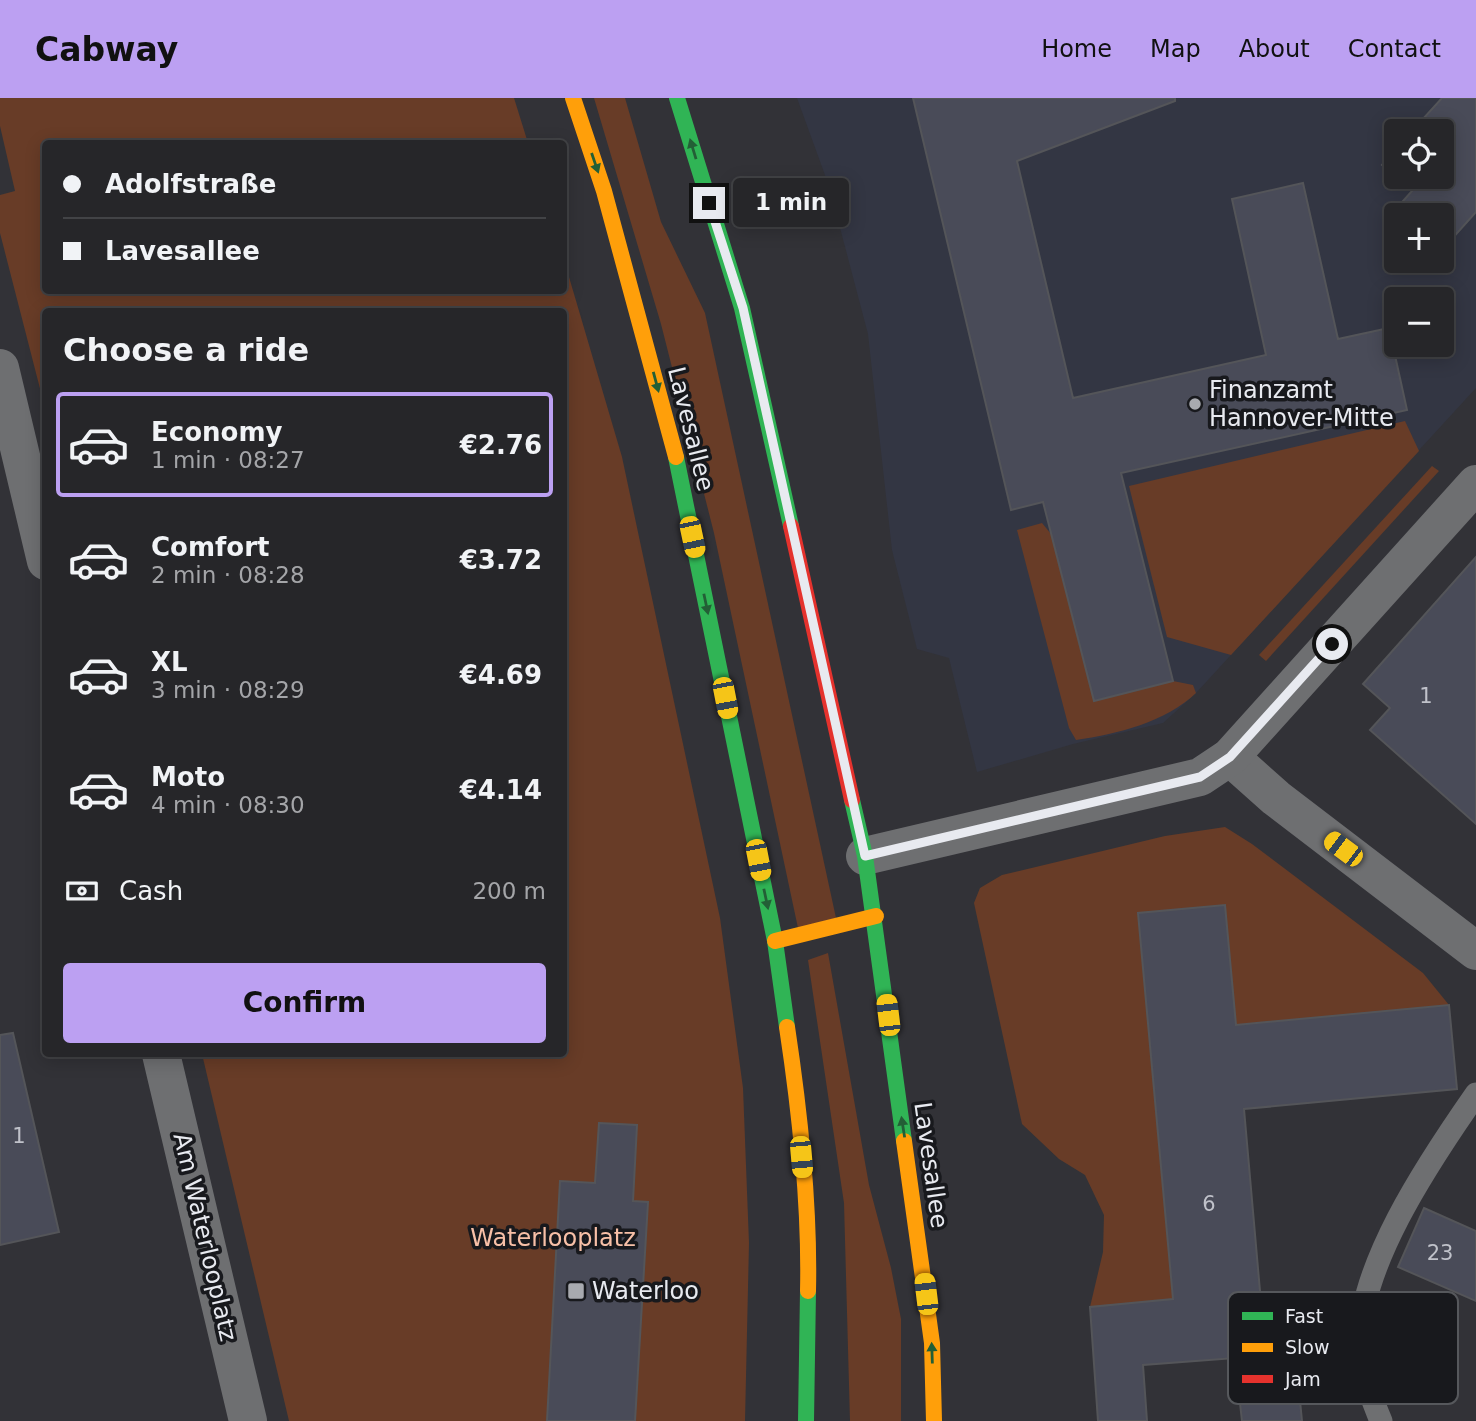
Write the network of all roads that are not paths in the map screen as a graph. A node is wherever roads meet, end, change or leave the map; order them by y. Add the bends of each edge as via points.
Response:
1 (573, 98) edge
2 (677, 98) edge
3 (0, 369) edge
4 (1476, 484) edge
5 (42, 544) edge
6 (1230, 757) junction
7 (865, 856) junction
8 (876, 916) junction
9 (775, 941) junction
10 (1476, 951) edge
11 (162, 1057) edge
12 (1476, 1094) edge
13 (1368, 1292) edge
14 (1374, 1404) edge
15 (248, 1421) edge
16 (806, 1421) edge
17 (934, 1421) edge
18 (1381, 1421) edge

1 -> 9 main road, Lavesallee via 604,191 676,456
7 -> 2 main road, Lavesallee via 743,308
3 - 5 street
4 - 6 street
6 - 7 street via 1200,777
6 - 10 street via 1276,798
7 - 8 main road, Lavesallee
8 - 9 main road
17 -> 8 main road, Lavesallee via 932,1343
9 - 16 main road, Lavesallee via 795,1080 809,1259
11 - 15 street, Am Waterlooplatz
12 - 13 lane via 1429,1162 1391,1233
14 - 18 lane

